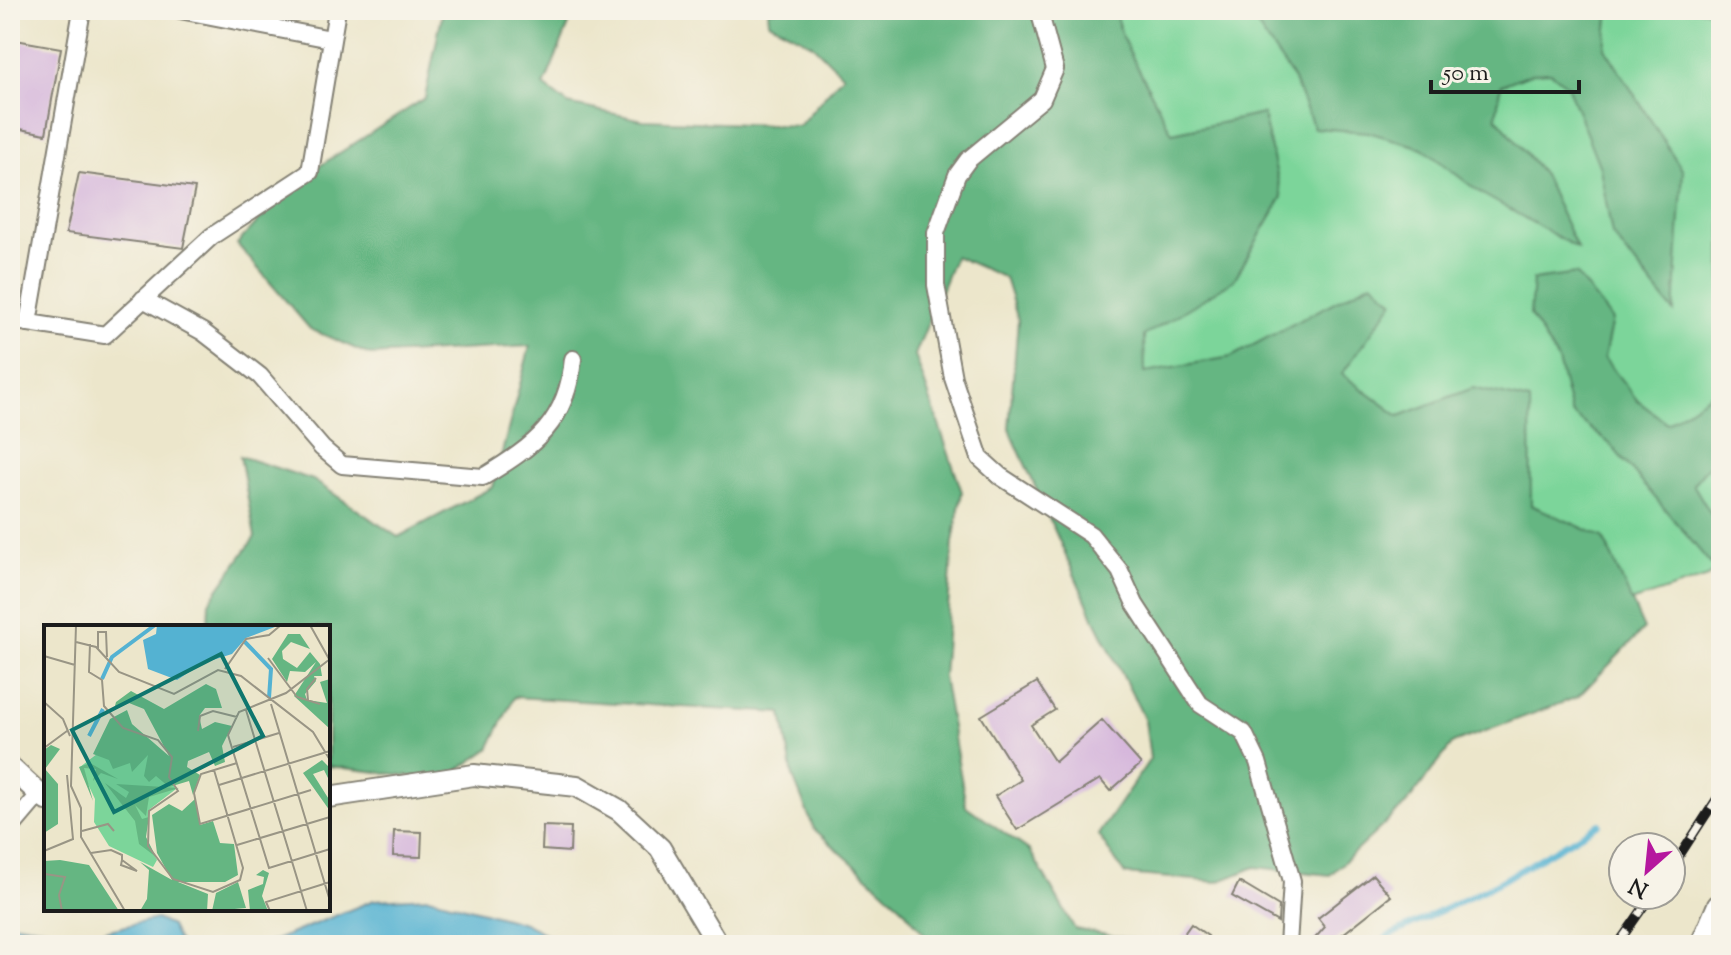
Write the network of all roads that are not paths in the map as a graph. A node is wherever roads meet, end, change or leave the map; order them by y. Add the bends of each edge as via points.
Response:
1 (82, 10) edge
2 (180, 10) edge
3 (337, 10) edge
4 (1039, 10) edge
5 (331, 39) junction
6 (143, 299) junction
7 (10, 320) edge
8 (28, 323) junction
9 (573, 359) dead end
10 (10, 767) edge
11 (330, 797) edge
12 (42, 798) edge
13 (10, 829) edge
14 (1721, 908) edge
15 (718, 945) edge
16 (1288, 945) edge
17 (1705, 945) edge

1 - 8 street
2 - 5 street
3 - 5 street
4 - 16 street via 1055,69 1042,99 968,160 957,175 936,233 936,285 953,378 980,458 1091,535 1120,571 1135,604 1200,704 1244,733 1258,762 1292,881
5 - 6 street via 310,172 212,236
6 - 8 street via 105,335
6 - 9 street via 203,332 260,376 342,465 483,477 550,426 570,392
7 - 8 street
10 - 12 street
11 - 15 street via 474,775 577,786 619,810 660,848
12 - 13 street
14 - 17 highway

